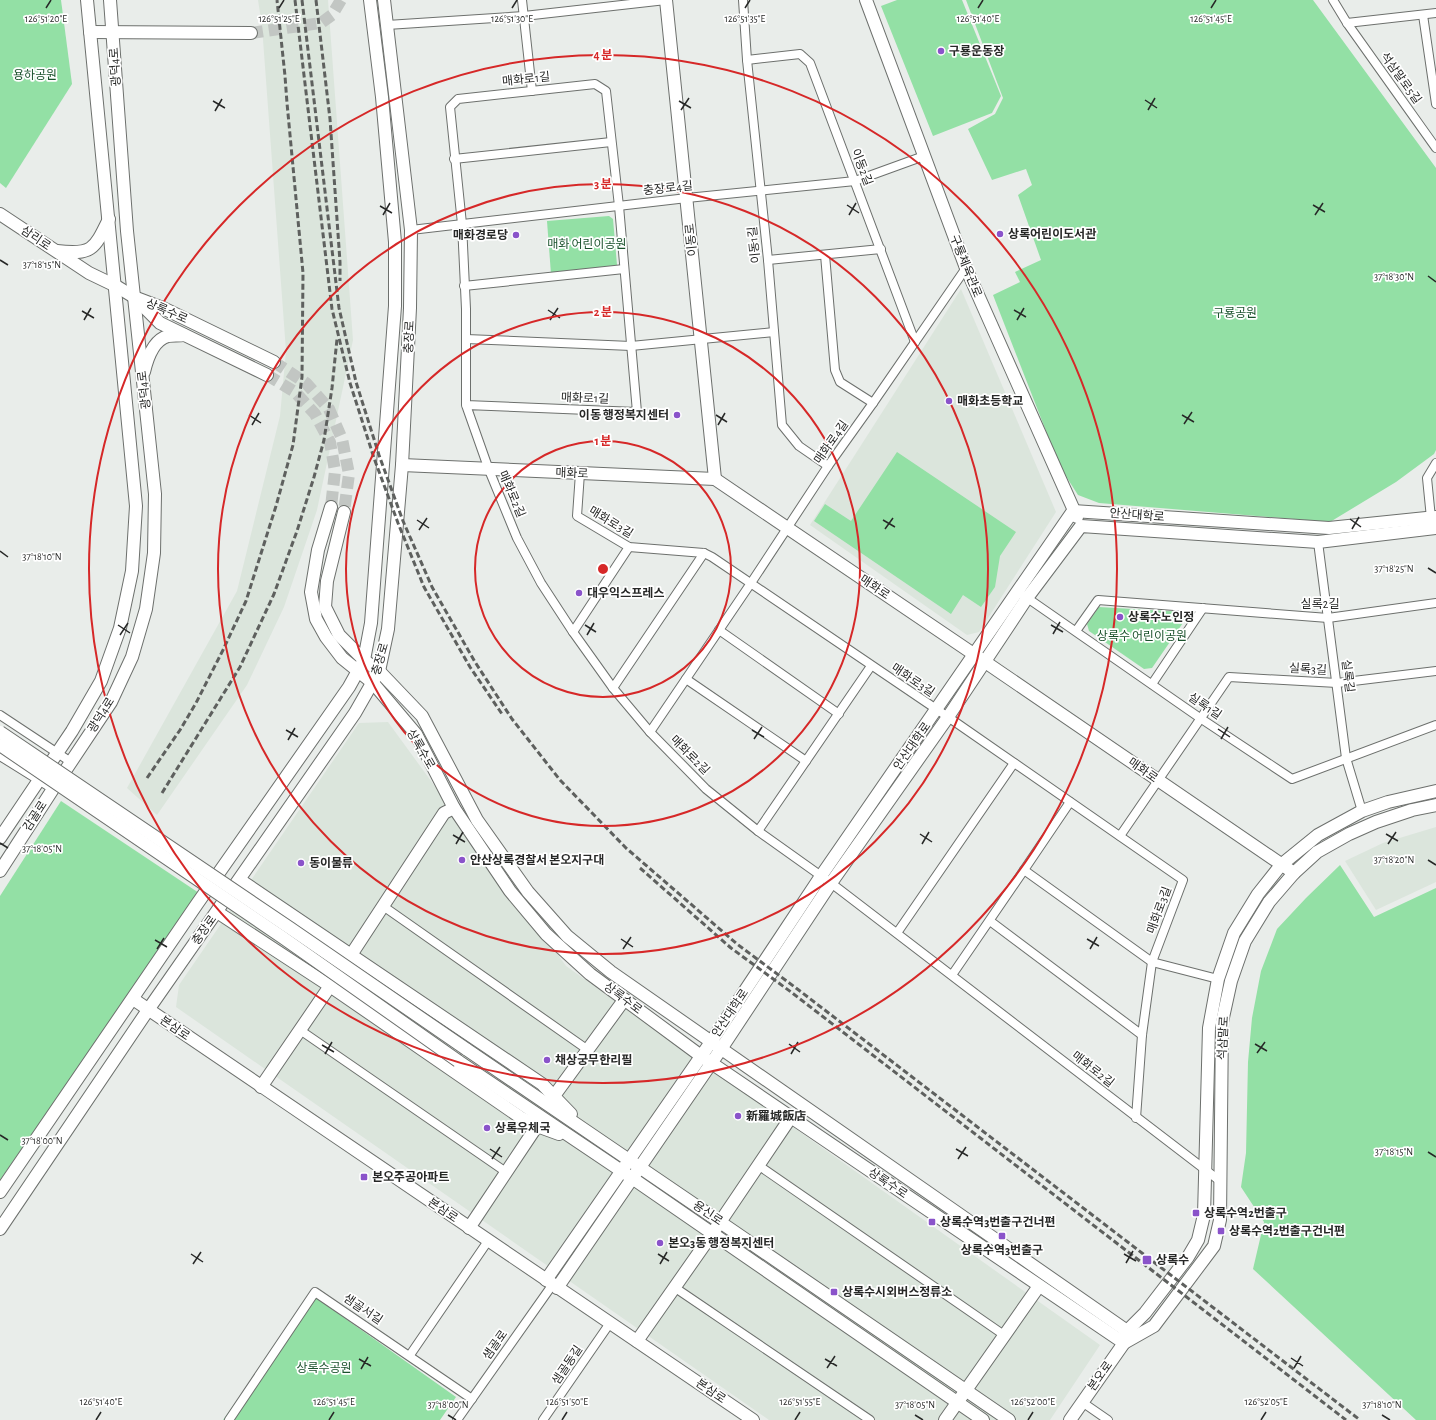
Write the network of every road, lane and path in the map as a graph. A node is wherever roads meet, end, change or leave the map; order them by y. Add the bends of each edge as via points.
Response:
1 (87, 0) edge
2 (110, 0) edge
3 (370, 0) edge
4 (384, 0) edge
5 (522, 0) edge
6 (666, 0) edge
7 (743, 0) edge
8 (866, 0) edge
9 (1332, 0) edge
10 (1436, 13) edge
11 (1423, 15) junction
12 (524, 16) junction
13 (1346, 22) junction
14 (387, 25) junction
15 (90, 32) junction
16 (113, 32) junction
17 (251, 33) tunnel mouth
18 (747, 60) junction
19 (532, 91) junction
20 (1436, 104) edge
21 (611, 142) junction
22 (1436, 148) edge
23 (924, 156) junction
24 (454, 158) junction
25 (855, 181) junction
26 (761, 191) junction
27 (686, 198) junction
28 (619, 206) junction
29 (0, 214) edge
30 (109, 218) junction
31 (462, 224) junction
32 (411, 230) junction
33 (881, 249) junction
34 (56, 251) junction
35 (825, 255) junction
36 (768, 260) junction
37 (966, 268) junction
38 (624, 269) junction
39 (116, 286) junction
40 (464, 286) junction
41 (134, 297) junction
42 (774, 332) junction
43 (185, 335) junction
44 (466, 339) junction
45 (701, 339) junction
46 (915, 342) junction
47 (631, 346) junction
48 (274, 362) tunnel mouth
49 (267, 375) tunnel mouth
50 (142, 378) junction
51 (873, 403) junction
52 (466, 405) junction
53 (1436, 463) edge
54 (402, 465) junction
55 (828, 466) junction
56 (489, 470) junction
57 (580, 473) junction
58 (715, 479) junction
59 (331, 507) tunnel mouth
60 (1074, 511) junction
61 (344, 512) tunnel mouth
62 (1434, 521) edge
63 (1081, 526) junction
64 (787, 528) junction
65 (1318, 542) junction
66 (629, 547) junction
67 (704, 553) junction
68 (751, 583) junction
69 (1023, 595) junction
70 (1436, 603) edge
71 (1203, 608) junction
72 (1328, 618) junction
73 (719, 630) junction
74 (1076, 631) junction
75 (573, 632) junction
76 (980, 658) junction
77 (361, 666) junction
78 (871, 666) junction
79 (379, 671) junction
80 (1436, 671) edge
81 (686, 678) junction
82 (372, 683) junction
83 (1337, 683) junction
84 (1152, 684) junction
85 (612, 688) junction
86 (937, 710) junction
87 (839, 714) junction
88 (0, 715) edge
89 (948, 717) junction
90 (1200, 718) junction
91 (1436, 725) edge
92 (0, 732) edge
93 (650, 732) junction
94 (0, 746) edge
95 (57, 753) junction
96 (0, 756) edge
97 (1346, 758) junction
98 (806, 761) junction
99 (71, 762) junction
100 (1014, 763) junction
101 (39, 780) junction
102 (1157, 780) junction
103 (52, 789) junction
104 (1436, 791) edge
105 (1070, 802) junction
106 (1436, 805) edge
107 (454, 808) junction
108 (1362, 811) junction
109 (758, 831) junction
110 (1120, 836) junction
111 (0, 838) edge
112 (1281, 865) junction
113 (1024, 870) junction
114 (0, 871) edge
115 (1294, 873) junction
116 (240, 880) junction
117 (826, 880) junction
118 (383, 906) junction
119 (217, 912) junction
120 (990, 921) junction
121 (897, 933) junction
122 (352, 955) junction
123 (1152, 962) junction
124 (952, 976) junction
125 (1218, 979) junction
126 (330, 986) junction
127 (132, 999) junction
128 (624, 1000) junction
129 (148, 1010) junction
130 (300, 1030) junction
131 (1142, 1035) junction
132 (711, 1042) junction
133 (588, 1050) junction
134 (721, 1050) junction
135 (701, 1056) junction
136 (711, 1063) junction
137 (261, 1087) junction
138 (554, 1096) junction
139 (791, 1117) junction
140 (1136, 1118) junction
141 (537, 1126) junction
142 (586, 1130) junction
143 (578, 1141) junction
144 (630, 1160) junction
145 (758, 1166) junction
146 (640, 1167) junction
147 (1205, 1170) junction
148 (621, 1171) junction
149 (506, 1172) junction
150 (632, 1178) junction
151 (1220, 1181) junction
152 (0, 1192) edge
153 (720, 1222) junction
154 (469, 1228) junction
155 (0, 1229) edge
156 (712, 1234) junction
157 (488, 1241) junction
158 (552, 1284) junction
159 (1039, 1286) junction
160 (674, 1287) junction
161 (610, 1323) junction
162 (1004, 1335) junction
163 (1125, 1337) junction
164 (637, 1340) junction
165 (410, 1356) junction
166 (966, 1390) junction
167 (472, 1398) junction
168 (1082, 1402) junction
169 (957, 1403) junction
170 (229, 1420) edge
171 (457, 1420) edge
172 (543, 1420) edge
173 (753, 1420) edge
174 (870, 1420) edge
175 (945, 1420) edge
176 (983, 1420) edge
177 (1009, 1420) edge
178 (1070, 1420) edge
179 (1108, 1420) edge

1 - 15 street, 광덕4로
2 - 16 street, 광덕4로
3 - 77 street, 충장로 via 396,242 396,306 371,624
4 - 14 street, 충장로
5 - 12 street
6 - 12 street
6 - 27 street, 이동로
7 - 18 street, 이동1길
8 - 23 street, 구룡체육관로
9 - 13 street, 석삼말로5길
10 - 11 street
11 - 13 street
11 - 20 street, 석삼말로5길
12 - 14 street
12 - 19 street
13 - 22 street, 석삼말로5길
14 - 32 street, 충장로
15 - 16 street
15 - 30 street, 광덕4로
16 - 17 street
16 - 41 street, 광덕4로
18 - 25 street, 이동2길 via 800,54 810,63
18 - 26 street, 이동1길
19 - 21 street, 매화로1길 via 595,84 606,91
19 - 24 street, 매화로1길 via 458,99 450,107
21 - 24 street
21 - 28 street, 매화로1길
23 - 25 street, 충장로4길
23 - 37 street, 구룡체육관로
24 - 31 street, 매화로1길
25 - 26 street, 충장로4길
25 - 33 street, 이동2길
26 - 27 street, 충장로4길
26 - 36 street, 이동1길
27 - 28 street, 충장로4길
27 - 45 street, 이동로
28 - 31 street, 충장로4길
28 - 38 street, 매화로1길
29 - 34 street, 삼리로
30 - 34 street via 98,240 89,250 77,253
30 - 39 street, 광덕4로
31 - 32 street, 충장로4길
31 - 40 street, 매화로1길
32 - 54 street, 충장로
33 - 35 street
33 - 46 street, 이동2길
34 - 39 street, 삼리로 via 89,273
35 - 36 street
35 - 51 street via 835,370 840,382
36 - 42 street, 이동1길
37 - 46 street, 매화로4길
37 - 60 street, 구룡체육관로
38 - 40 street
38 - 47 street, 매화로1길
39 - 41 street, 삼리로
39 - 95 street, 광덕4로 via 136,506 132,571 120,628 101,681
40 - 44 street, 매화로1길
41 - 43 street, 상록수로 via 160,323
41 - 48 street, 상록수로 via 163,308
41 - 50 street, 광덕4로
42 - 45 street
42 - 55 street, 이동1길 via 782,424 799,446
43 - 49 street, 상록수로
43 - 50 street via 167,337 157,342 146,359
44 - 47 street
44 - 52 street, 매화로1길
45 - 47 street
45 - 58 street, 이동로
46 - 51 street, 매화로4길
47 - 52 street, 매화로1길 via 637,412
50 - 99 street, 광덕4로 via 155,494 154,553 146,609 132,657 111,702
51 - 55 street, 매화로4길
52 - 56 street, 매화로1길
53 - 62 street via 1427,478
54 - 56 street, 매화로
54 - 79 street, 충장로 via 388,629
55 - 64 street, 매화로4길
56 - 57 street, 매화로
56 - 75 street, 매화로2길 via 517,538 541,583
57 - 58 street, 매화로
57 - 66 street, 매화로3길 via 577,516
58 - 64 street, 매화로
59 - 77 street, 상록수로 via 318,550 311,592 316,619 342,658
60 - 62 street, 안산대학로 via 1329,528
60 - 63 street, 구룡체육관로
60 - 69 street, 안산대학로
61 - 77 street, 상록수로 via 327,581 325,607 339,635
62 - 65 street, 안산대학로
63 - 65 street, 안산대학로
63 - 69 street, 안산대학로
64 - 68 street, 매화로4길
64 - 76 street, 매화로
65 - 72 street, 실록길
66 - 67 street, 매화로3길
66 - 75 street
67 - 68 street, 매화로3길
67 - 85 street
68 - 73 street, 매화로4길
68 - 78 street, 매화로3길
69 - 74 street, 실록1길
69 - 76 street, 안산대학로
70 - 72 street, 실록2길
71 - 72 street, 실록2길
71 - 74 street, 실록2길 via 1098,600
71 - 84 street
72 - 83 street, 실록길
73 - 81 street, 매화로4길
73 - 87 street
74 - 84 street, 실록1길
75 - 85 street, 매화로2길
76 - 86 street, 안산대학로
76 - 89 street, 안산대학로
76 - 102 street, 매화로
77 - 79 street, 상록수로
77 - 82 street, 상록수로
77 - 127 street, 충장로
78 - 86 street, 매화로3길
78 - 87 street
79 - 82 street, 충장로
79 - 132 street, 상록수로 via 422,716 477,820 533,898 567,936 611,972
80 - 83 street, 실록3길
81 - 93 street, 매화로4길
81 - 98 street
82 - 107 street, 상록수로 via 416,734
82 - 116 street, 충장로 via 355,713
83 - 90 street, 실록3길 via 1229,677
83 - 97 street, 실록길
84 - 90 street, 실록1길
85 - 93 street, 매화로2길
86 - 89 street, 매화로3길
86 - 117 street, 안산대학로
87 - 98 street
88 - 95 street
89 - 100 street, 매화로3길
89 - 117 street, 안산대학로
90 - 97 street, 실록1길 via 1292,779
90 - 102 street
91 - 97 street, 실록1길
92 - 142 street, 용신로, bridge
93 - 109 street, 매화로2길 via 706,789
94 - 143 street, 용신로, bridge
95 - 99 street
95 - 101 street, 감골로
96 - 101 street
97 - 108 street, 실록길
98 - 109 street
99 - 103 street, 감골로
100 - 105 street, 매화로3길
100 - 121 street
101 - 103 street
101 - 111 street, 감골로
102 - 110 street
102 - 112 street, 매화로
103 - 114 street, 감골로
104 - 108 street, 석삼말로
105 - 110 street, 매화로3길
105 - 113 street
106 - 115 street, 석삼말로 via 1376,822 1349,834 1317,852
107 - 118 street via 444,813
107 - 128 street, 상록수로 via 510,891 546,934 590,974
108 - 112 street, 석삼말로 via 1318,835
109 - 117 street, 매화로2길
110 - 123 street, 매화로3길 via 1183,880
112 - 115 street, 매화로
112 - 125 street, 석삼말로 via 1258,894 1234,933
113 - 120 street
113 - 123 street
115 - 151 street, 석삼말로 via 1269,902 1245,941 1231,981 1222,1022
116 - 119 street, 충장로
116 - 122 street
117 - 121 street, 매화로2길
117 - 132 street, 안산대학로
117 - 134 street, 안산대학로
118 - 122 street
118 - 133 street
119 - 126 street
119 - 129 street, 충장로
120 - 124 street
120 - 131 street
121 - 124 street, 매화로2길
122 - 138 street via 542,1084
123 - 125 street
123 - 131 street, 매화로3길
124 - 140 street, 매화로2길
125 - 147 street, 석삼말로 via 1209,1028
126 - 130 street
126 - 141 street via 520,1117
127 - 129 street, 본삼로
127 - 152 street, 충장로
128 - 133 street
128 - 135 street, 상록수로
129 - 137 street, 본삼로
129 - 155 street, 충장로
130 - 137 street
130 - 149 street
131 - 140 street, 매화로3길
132 - 134 street, 상록수로
132 - 135 street, 안산대학로
133 - 138 street
134 - 136 street, 안산대학로
134 - 163 street, 상록수로
135 - 136 street, 상록수로
135 - 144 street, 안산대학로
136 - 139 street, 상록수로
136 - 146 street, 안산대학로
137 - 154 street, 본삼로
138 - 142 street
139 - 145 street
139 - 159 street, 상록수로
140 - 147 street, 매화로2길
141 - 143 street
141 - 149 street
142 - 144 street, 용신로
143 - 148 street, 용신로
144 - 146 street, 용신로
144 - 148 street, 안산대학로
145 - 153 street
145 - 162 street
146 - 150 street, 안산대학로
146 - 153 street, 용신로
147 - 151 street, 매화로2길
147 - 163 street, 석삼말로 via 1204,1215 1198,1240 1188,1257
148 - 150 street, 용신로
148 - 158 street, 안산대학로
149 - 154 street
150 - 156 street, 용신로
150 - 158 street, 안산대학로
151 - 163 street, 석삼말로 via 1220,1220 1214,1246 1154,1326
153 - 156 street
153 - 166 street, 용신로
154 - 157 street, 본삼로
156 - 160 street
156 - 169 street, 용신로
157 - 158 street, 본삼로
157 - 165 street
158 - 161 street, 본삼로
158 - 167 street, 샘골로
159 - 162 street
159 - 163 street, 상록수로
160 - 164 street
160 - 174 street
161 - 164 street, 본삼로
161 - 172 street, 샘골동길
162 - 166 street
163 - 168 street, 본오로
164 - 173 street, 본삼로
165 - 167 street
165 - 170 street, 샘골서길 via 315,1292
166 - 169 street
166 - 177 street, 용신로
167 - 171 street, 샘골로
168 - 178 street, 본오로
168 - 179 street
169 - 175 street
169 - 176 street, 용신로

